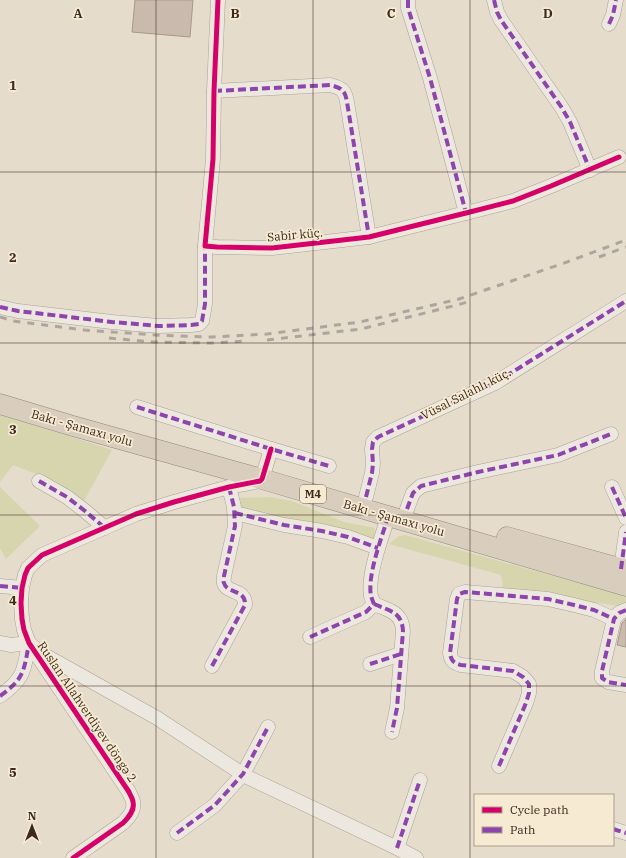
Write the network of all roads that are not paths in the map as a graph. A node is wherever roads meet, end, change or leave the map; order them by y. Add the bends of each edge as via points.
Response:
1 (218, 0) edge
2 (408, 0) edge
3 (494, 0) edge
4 (616, 0) edge
5 (609, 24) dead end
6 (214, 91) junction
7 (619, 157) dead end
8 (590, 170) junction
9 (466, 213) junction
10 (369, 237) junction
11 (205, 246) junction
12 (626, 301) edge
13 (0, 307) edge
14 (0, 391) edge
15 (0, 404) edge
16 (138, 408) dead end
17 (612, 434) dead end
18 (271, 449) junction
19 (329, 466) dead end
20 (263, 474) junction
21 (39, 480) dead end
22 (229, 487) junction
23 (612, 487) dead end
24 (366, 497) junction
25 (407, 509) junction
26 (235, 513) junction
27 (388, 517) junction
28 (626, 518) edge
29 (105, 528) junction
30 (626, 532) edge
31 (378, 548) junction
32 (624, 575) edge
33 (0, 586) edge
34 (22, 588) junction
35 (374, 604) junction
36 (626, 610) edge
37 (614, 619) junction
38 (310, 637) dead end
39 (0, 642) edge
40 (29, 643) junction
41 (401, 654) junction
42 (370, 664) dead end
43 (212, 666) dead end
44 (626, 685) edge
45 (0, 696) edge
46 (268, 728) dead end
47 (392, 732) dead end
48 (498, 766) dead end
49 (242, 774) junction
50 (420, 780) dead end
51 (614, 829) edge
52 (177, 833) dead end
53 (626, 833) edge
54 (397, 848) junction
55 (74, 858) edge
56 (416, 858) edge

1 - 6 street
2 - 9 street via 408,8 430,78
3 - 8 street via 501,20 570,122
4 - 5 street
6 - 10 street via 330,86 343,90
6 - 11 street via 213,159
7 - 8 street, Sabir küç.
8 - 9 street, Sabir küç. via 513,201
9 - 10 street, Sabir küç.
10 - 11 street, Sabir küç. via 272,248
11 - 13 street via 205,304 202,321 199,324 159,326
12 - 24 street, Vüsal Salahlı küç. via 495,383 378,437 373,442 372,474
14 - 20 highway, Bakı - Şamaxı yolu / M4
15 - 20 highway, Bakı - Şamaxı yolu / M4 via 73,426
16 - 18 street
17 - 25 street via 558,455 421,486 414,493
18 - 19 street
18 - 20 street
20 - 22 street, Ruslan Allahverdiyev döngə 2 via 260,481 255,483
20 - 24 highway, Bakı - Şamaxı yolu / M4
20 - 27 highway, Bakı - Şamaxı yolu / M4
21 - 29 street via 67,497
22 - 26 street
22 - 29 street, Ruslan Allahverdiyev döngə 2 via 144,511
23 - 28 street
24 - 25 highway, Bakı - Şamaxı yolu / M4
25 - 32 highway, Bakı - Şamaxı yolu / M4
26 - 31 street via 348,537
26 - 43 street via 224,584 243,596 245,605
27 - 31 street
27 - 32 highway, Bakı - Şamaxı yolu / M4
29 - 34 street, Ruslan Allahverdiyev döngə 2 via 42,555 28,568
30 - 32 street
31 - 35 street via 371,583
33 - 34 street
34 - 40 street, Ruslan Allahverdiyev döngə 2 via 22,619
35 - 38 street via 366,612
35 - 41 street via 395,614 403,623
36 - 37 street
37 - 44 street via 602,678 608,682
37 - 48 street via 594,610 548,599 465,592 459,594 450,653 454,663 513,671 524,677 529,684 526,702
39 - 40 street via 11,645
40 - 45 street via 20,678
40 - 49 street via 39,652 157,718
40 - 55 street, Ruslan Allahverdiyev döngə 2 via 133,802 130,816 123,823
41 - 42 street
41 - 47 street
46 - 49 street
49 - 52 street via 215,805
49 - 54 street
50 - 54 street
51 - 53 street
54 - 56 street

